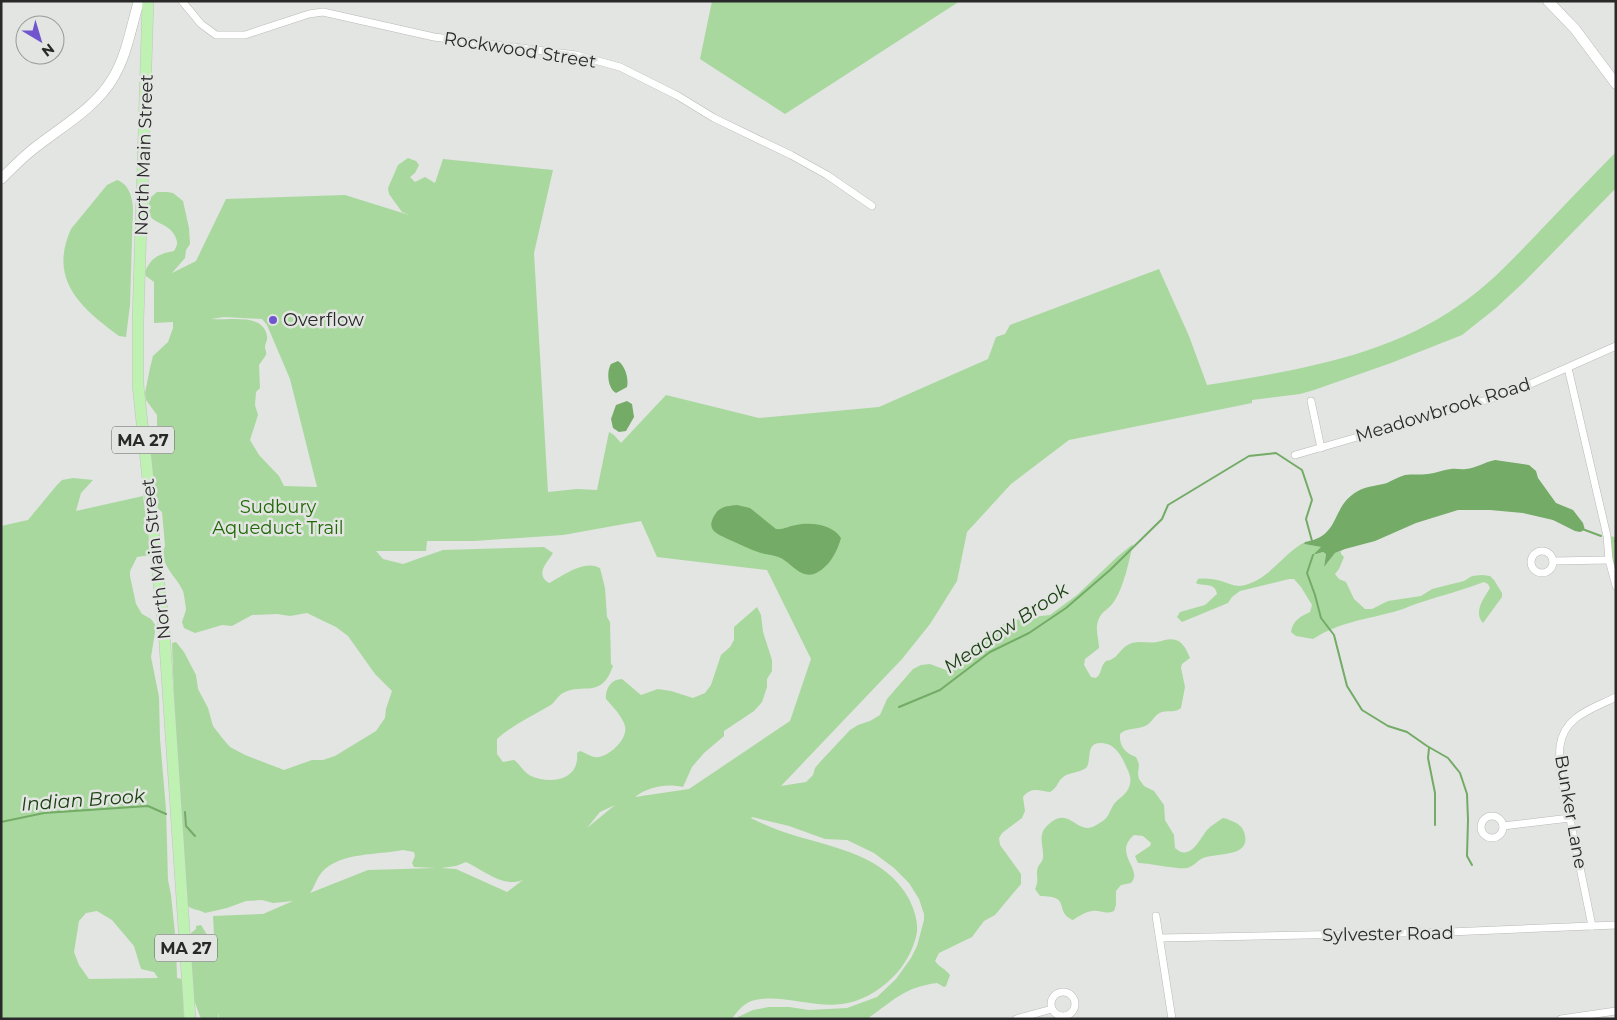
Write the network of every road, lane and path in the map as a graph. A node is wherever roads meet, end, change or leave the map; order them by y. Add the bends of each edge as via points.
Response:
1 (139, 1) edge
2 (148, 1) edge
3 (182, 1) edge
4 (1548, 1) edge
5 (130, 29) junction
6 (148, 30) junction
7 (1616, 84) edge
8 (1, 179) edge
9 (872, 206) dead end
10 (1616, 346) edge
11 (1568, 368) junction
12 (1311, 401) dead end
13 (1320, 448) junction
14 (1295, 455) dead end
15 (1609, 560) junction
16 (1553, 561) dead end
17 (1616, 586) edge
18 (1616, 697) edge
19 (1570, 818) junction
20 (1503, 826) dead end
21 (1156, 916) dead end
22 (1616, 925) edge
23 (1592, 926) junction
24 (1160, 938) junction
25 (1052, 1008) dead end
26 (1616, 1011) edge
27 (190, 1019) edge
28 (1016, 1019) edge
29 (1172, 1019) edge
30 (1561, 1019) edge

1 - 5 street
2 - 6 main road, North Main Street / MA 27
3 - 9 street, Rockwood Street via 201,24 216,35 244,35 323,12 434,37 590,58 620,67 791,155
4 - 7 street via 1575,29
5 - 6 street
5 - 8 street via 119,67 102,93
6 - 27 main road, North Main Street / MA 27 via 138,376 160,580
10 - 11 street, Meadowbrook Road
11 - 13 street, Meadowbrook Road via 1497,397
11 - 15 street via 1607,536
12 - 13 street
13 - 14 street, Meadowbrook Road
15 - 16 street
15 - 17 street
18 - 19 street, Bunker Lane via 1586,711 1564,730 1560,770
19 - 20 street
19 - 23 street, Bunker Lane
21 - 24 street
22 - 23 street, Sylvester Road
23 - 24 street, Sylvester Road
24 - 29 street
25 - 28 street
26 - 30 street

